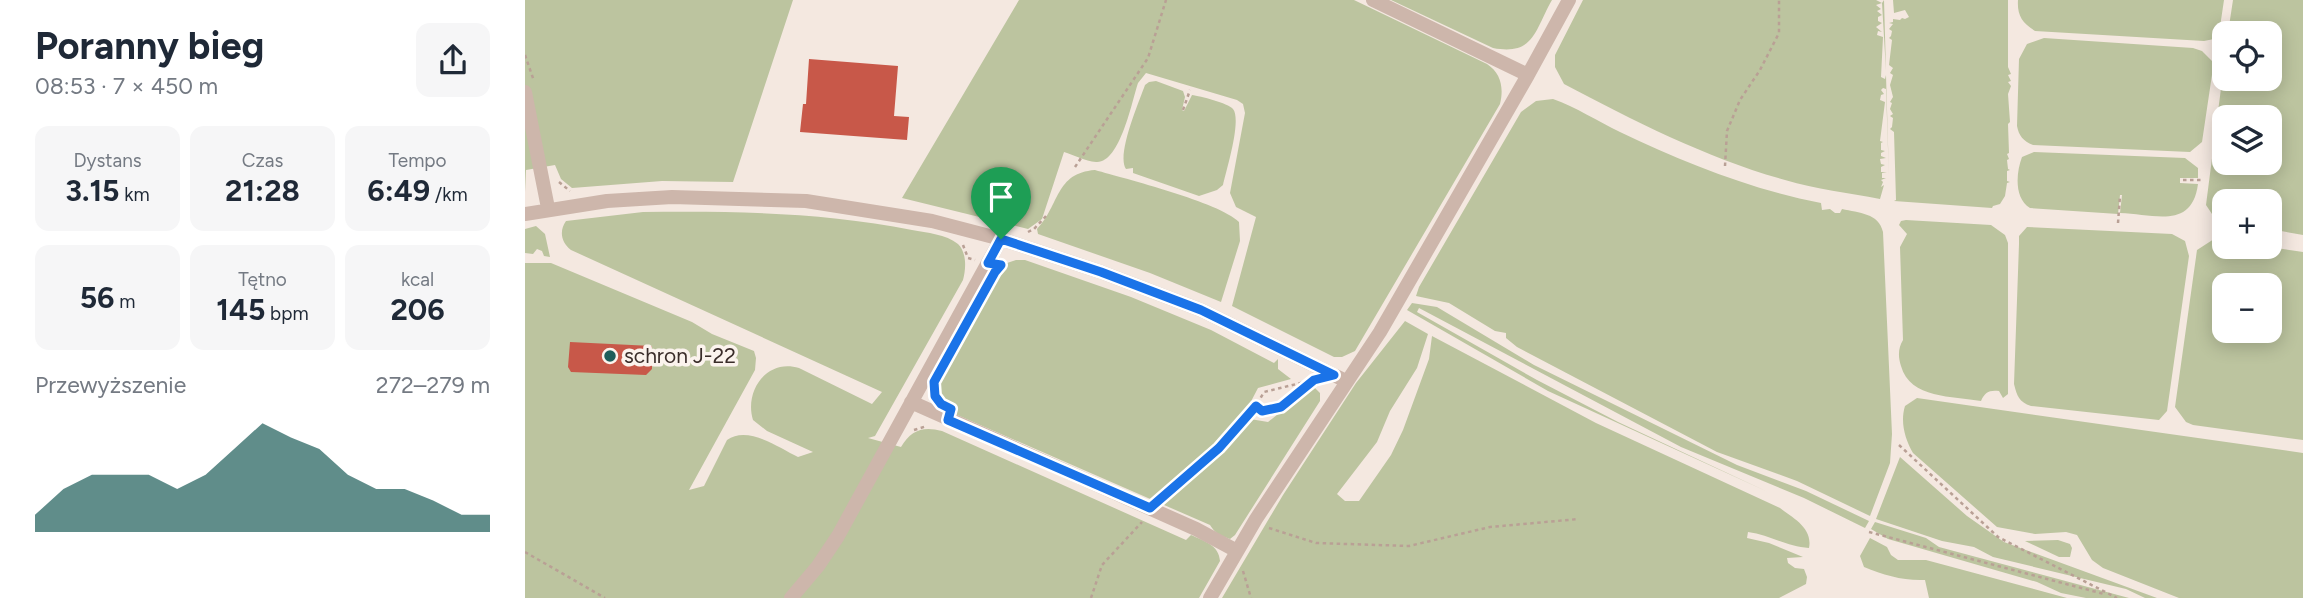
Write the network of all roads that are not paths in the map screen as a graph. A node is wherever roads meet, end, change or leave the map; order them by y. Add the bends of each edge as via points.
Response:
1 (1373, 0) edge
2 (1569, 0) edge
3 (1528, 75) junction
4 (525, 93) edge
5 (548, 208) junction
6 (525, 214) edge
7 (1001, 239) junction
8 (1340, 378) junction
9 (911, 402) junction
10 (1237, 551) junction
11 (791, 598) edge
12 (1210, 598) edge

1 - 3 street
2 - 3 street
3 - 8 street via 1380,332
4 - 5 street
5 - 6 street
5 - 7 street via 672,197 806,201 920,218
7 - 8 street via 1201,310
7 - 9 street
8 - 10 street
9 - 10 street via 1147,514 1196,529
9 - 11 street via 838,536
10 - 12 street

